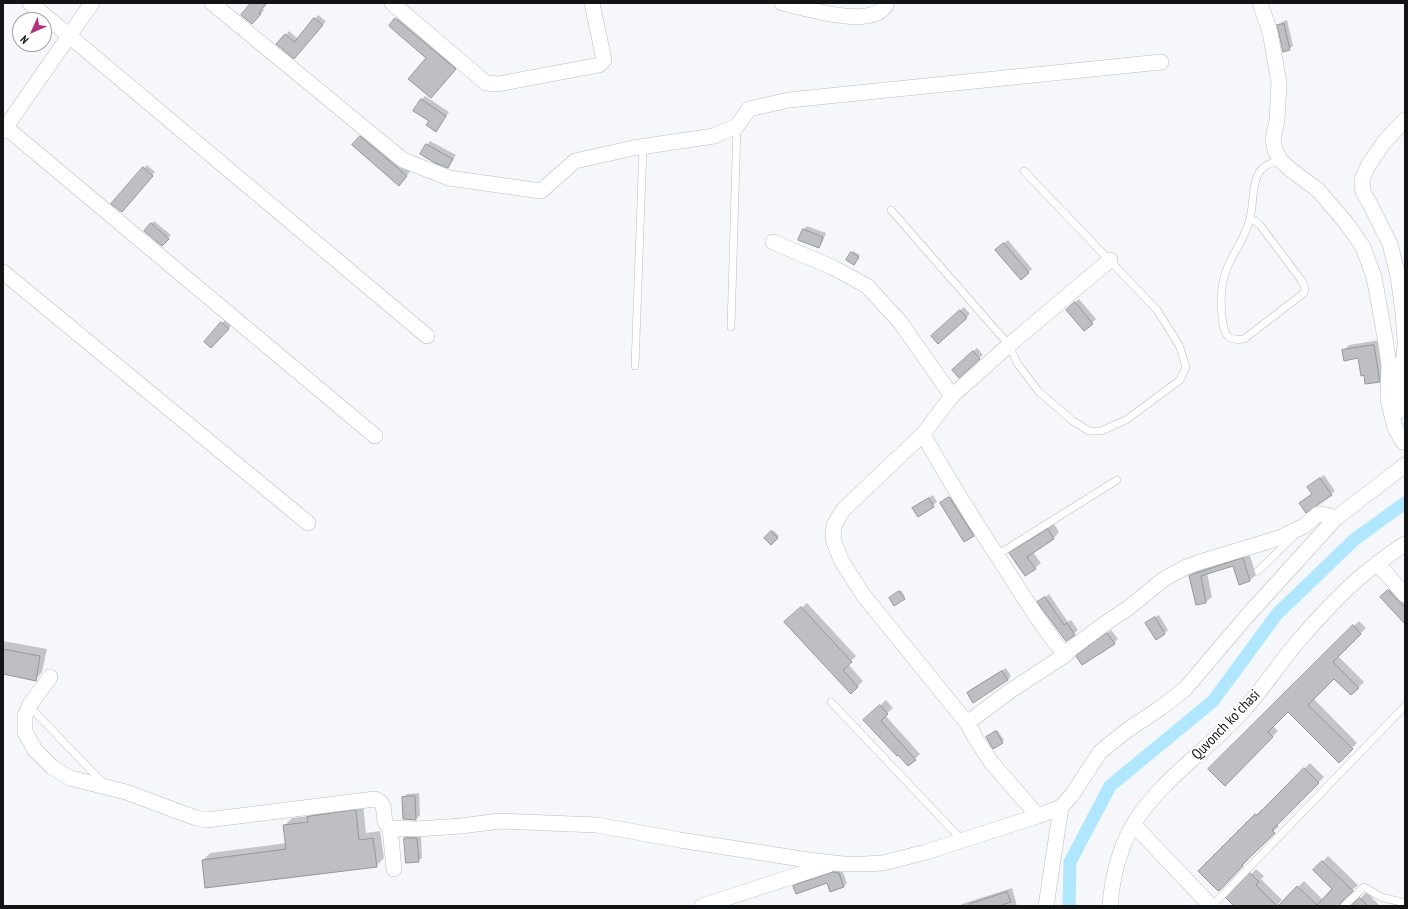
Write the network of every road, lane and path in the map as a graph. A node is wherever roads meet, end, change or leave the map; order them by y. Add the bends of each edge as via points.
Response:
1 (30, 3) edge
2 (92, 3) edge
3 (212, 3) edge
4 (392, 3) edge
5 (592, 3) edge
6 (782, 3) edge
7 (887, 3) edge
8 (1260, 3) edge
9 (70, 36) junction
10 (1161, 62) dead end
11 (1405, 120) edge
12 (737, 126) junction
13 (4, 128) edge
14 (643, 147) junction
15 (1280, 160) junction
16 (1024, 172) dead end
17 (891, 210) dead end
18 (1250, 220) junction
19 (773, 242) dead end
20 (1110, 260) junction
21 (3, 272) edge
22 (732, 327) dead end
23 (427, 336) dead end
24 (1405, 340) edge
25 (1009, 345) junction
26 (1405, 345) edge
27 (635, 366) dead end
28 (952, 396) junction
29 (923, 434) junction
30 (375, 436) dead end
31 (1404, 443) edge
32 (1405, 465) edge
33 (1117, 480) dead end
34 (1336, 518) junction
35 (308, 523) dead end
36 (1304, 526) junction
37 (1405, 544) edge
38 (997, 556) junction
39 (1377, 563) junction
40 (1258, 571) dead end
41 (1405, 595) edge
42 (1065, 655) junction
43 (50, 677) dead end
44 (831, 702) dead end
45 (29, 706) junction
46 (1405, 706) edge
47 (968, 723) junction
48 (108, 787) junction
49 (1061, 807) junction
50 (1038, 816) junction
51 (1134, 825) junction
52 (390, 828) junction
53 (962, 840) junction
54 (832, 863) junction
55 (394, 869) dead end
56 (1405, 903) edge
57 (702, 906) edge
58 (1046, 906) edge
59 (1110, 906) edge
60 (1212, 906) edge
61 (1344, 906) edge

1 - 9 street
2 - 9 street
3 - 14 street via 403,160 449,178 541,191 575,161
4 - 5 street via 486,83 498,84 599,65 604,60
6 - 7 street via 833,15 860,17 877,14
8 - 15 street via 1270,32 1279,83 1277,121 1273,138
9 - 13 street
9 - 23 street
10 - 12 street via 789,100 749,109
11 - 24 street via 1385,141 1362,179 1363,192 1390,244 1401,298
12 - 14 street via 714,136
12 - 22 lane
13 - 30 street
14 - 27 lane
15 - 18 lane via 1264,166 1257,176
15 - 31 street via 1318,190 1363,247 1374,277 1383,326 1389,364 1388,399 1395,428
16 - 20 lane
17 - 25 lane
18 - 18 lane via 1244,238 1227,267 1222,285 1224,332 1236,340 1244,340 1304,293 1305,288 1260,225
19 - 28 street via 834,268 867,286 900,322
20 - 25 street
20 - 25 lane via 1157,310 1179,345 1186,367 1180,380 1126,420 1101,431 1089,431 1039,392 1018,363
21 - 35 street
25 - 28 street
26 - 31 street via 1397,403
28 - 29 street
29 - 38 street
29 - 47 street via 843,510 834,525 833,539 840,560 864,596
32 - 34 street
33 - 38 lane
34 - 36 street via 1318,514
34 - 49 street via 1185,689 1100,752 1072,795
36 - 40 lane
36 - 42 street via 1278,538 1186,567 1164,579
37 - 39 street, Quvonch koʻchasi
38 - 42 street
39 - 41 street
39 - 51 street, Quvonch koʻchasi via 1309,629 1242,712 1156,795
42 - 47 street via 1010,691
43 - 45 street
44 - 53 lane
45 - 48 lane
45 - 48 street via 25,716 25,732 35,750 52,767 70,778
46 - 60 lane
47 - 50 street via 991,762
48 - 52 street via 207,820 375,799 383,804 385,822
49 - 50 street
49 - 58 street
50 - 53 street
51 - 59 street, Quvonch koʻchasi via 1119,855
51 - 60 street
52 - 54 street via 417,829 500,821 597,825
52 - 55 street
53 - 54 street via 883,863
54 - 57 street
56 - 61 lane via 1381,896 1364,886

